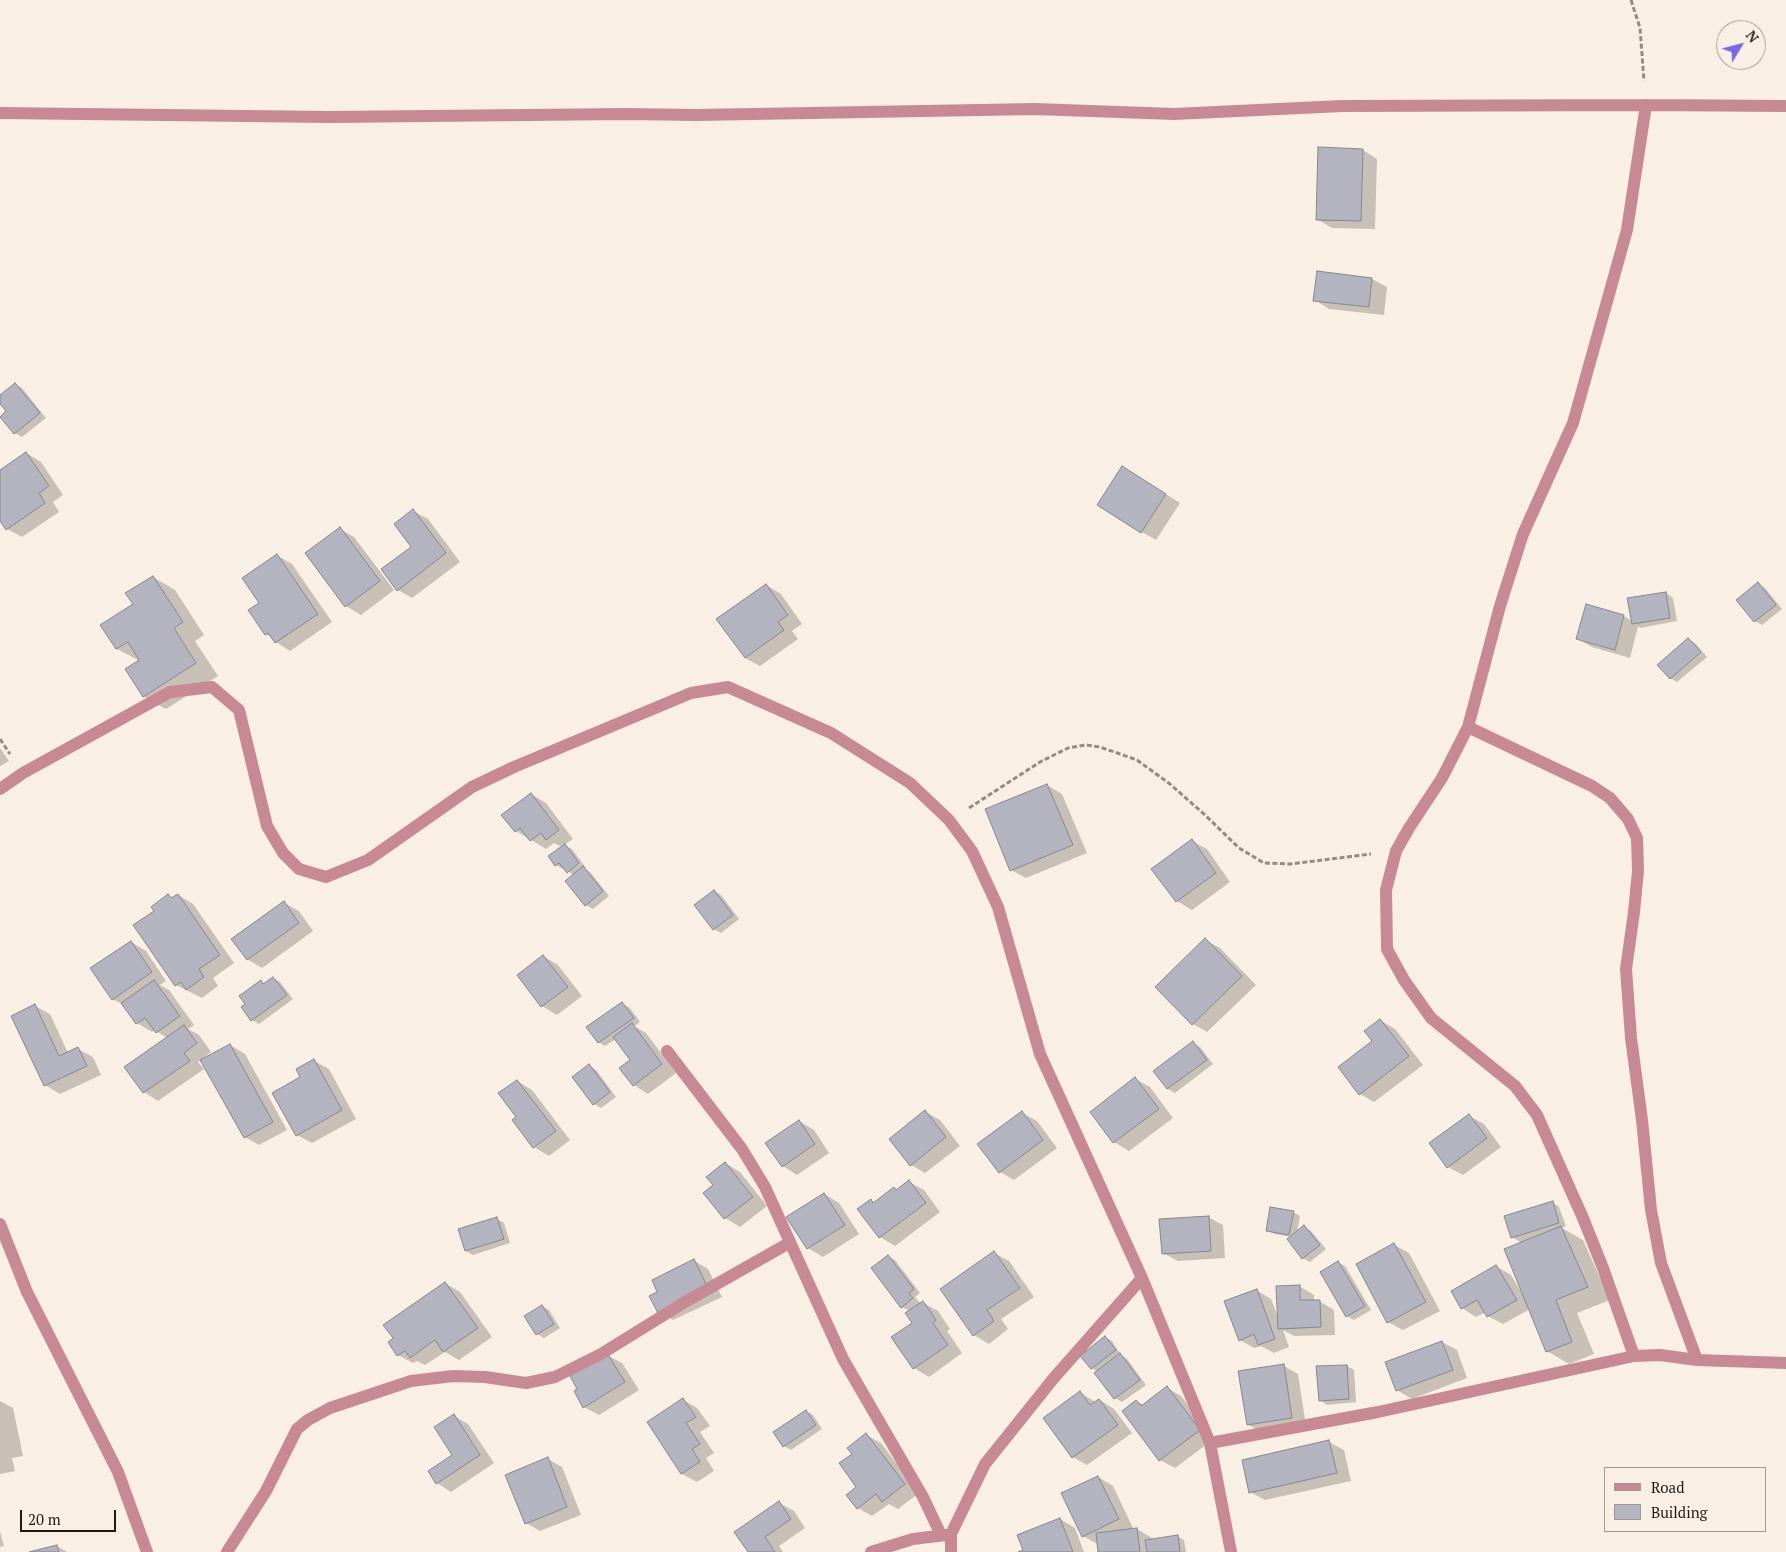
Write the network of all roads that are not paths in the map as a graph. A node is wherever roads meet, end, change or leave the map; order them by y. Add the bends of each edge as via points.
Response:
1 (1646, 104) junction
2 (1786, 106) edge
3 (0, 114) edge
4 (1468, 727) junction
5 (0, 789) edge
6 (667, 1052) dead end
7 (0, 1224) edge
8 (789, 1243) junction
9 (1142, 1278) junction
10 (1634, 1356) junction
11 (1698, 1360) junction
12 (1786, 1363) edge
13 (1210, 1443) junction
14 (946, 1535) junction
15 (147, 1552) edge
16 (226, 1552) edge
17 (871, 1552) edge
18 (951, 1552) edge
19 (1232, 1552) edge

1 - 2 street
1 - 3 street via 1342,106 1174,114 1035,109 697,116
1 - 4 street via 1627,230 1581,397 1573,423 1523,534
4 - 10 street via 1442,778 1396,851 1386,890 1387,949 1431,1018 1515,1086 1536,1115 1583,1218
4 - 11 street via 1592,786 1610,798 1628,819 1637,838 1638,871 1626,969 1651,1210 1661,1262
5 - 9 street via 22,773 170,692 212,687 239,710 267,826 283,853 299,869 326,876 368,860 472,788 514,767 691,693 728,687 831,733 910,783 949,820 972,851 998,907 1040,1054
6 - 8 street via 742,1149 765,1187
7 - 15 street via 27,1292 118,1472
8 - 14 street via 843,1359
8 - 16 street via 601,1354 555,1377 526,1383 453,1376 411,1381 330,1408 308,1420 297,1429 266,1492
9 - 13 street
9 - 14 street via 984,1464
10 - 11 street via 1660,1355
10 - 13 street via 1378,1412
11 - 12 street
13 - 19 street
14 - 17 street via 913,1539
14 - 18 street

